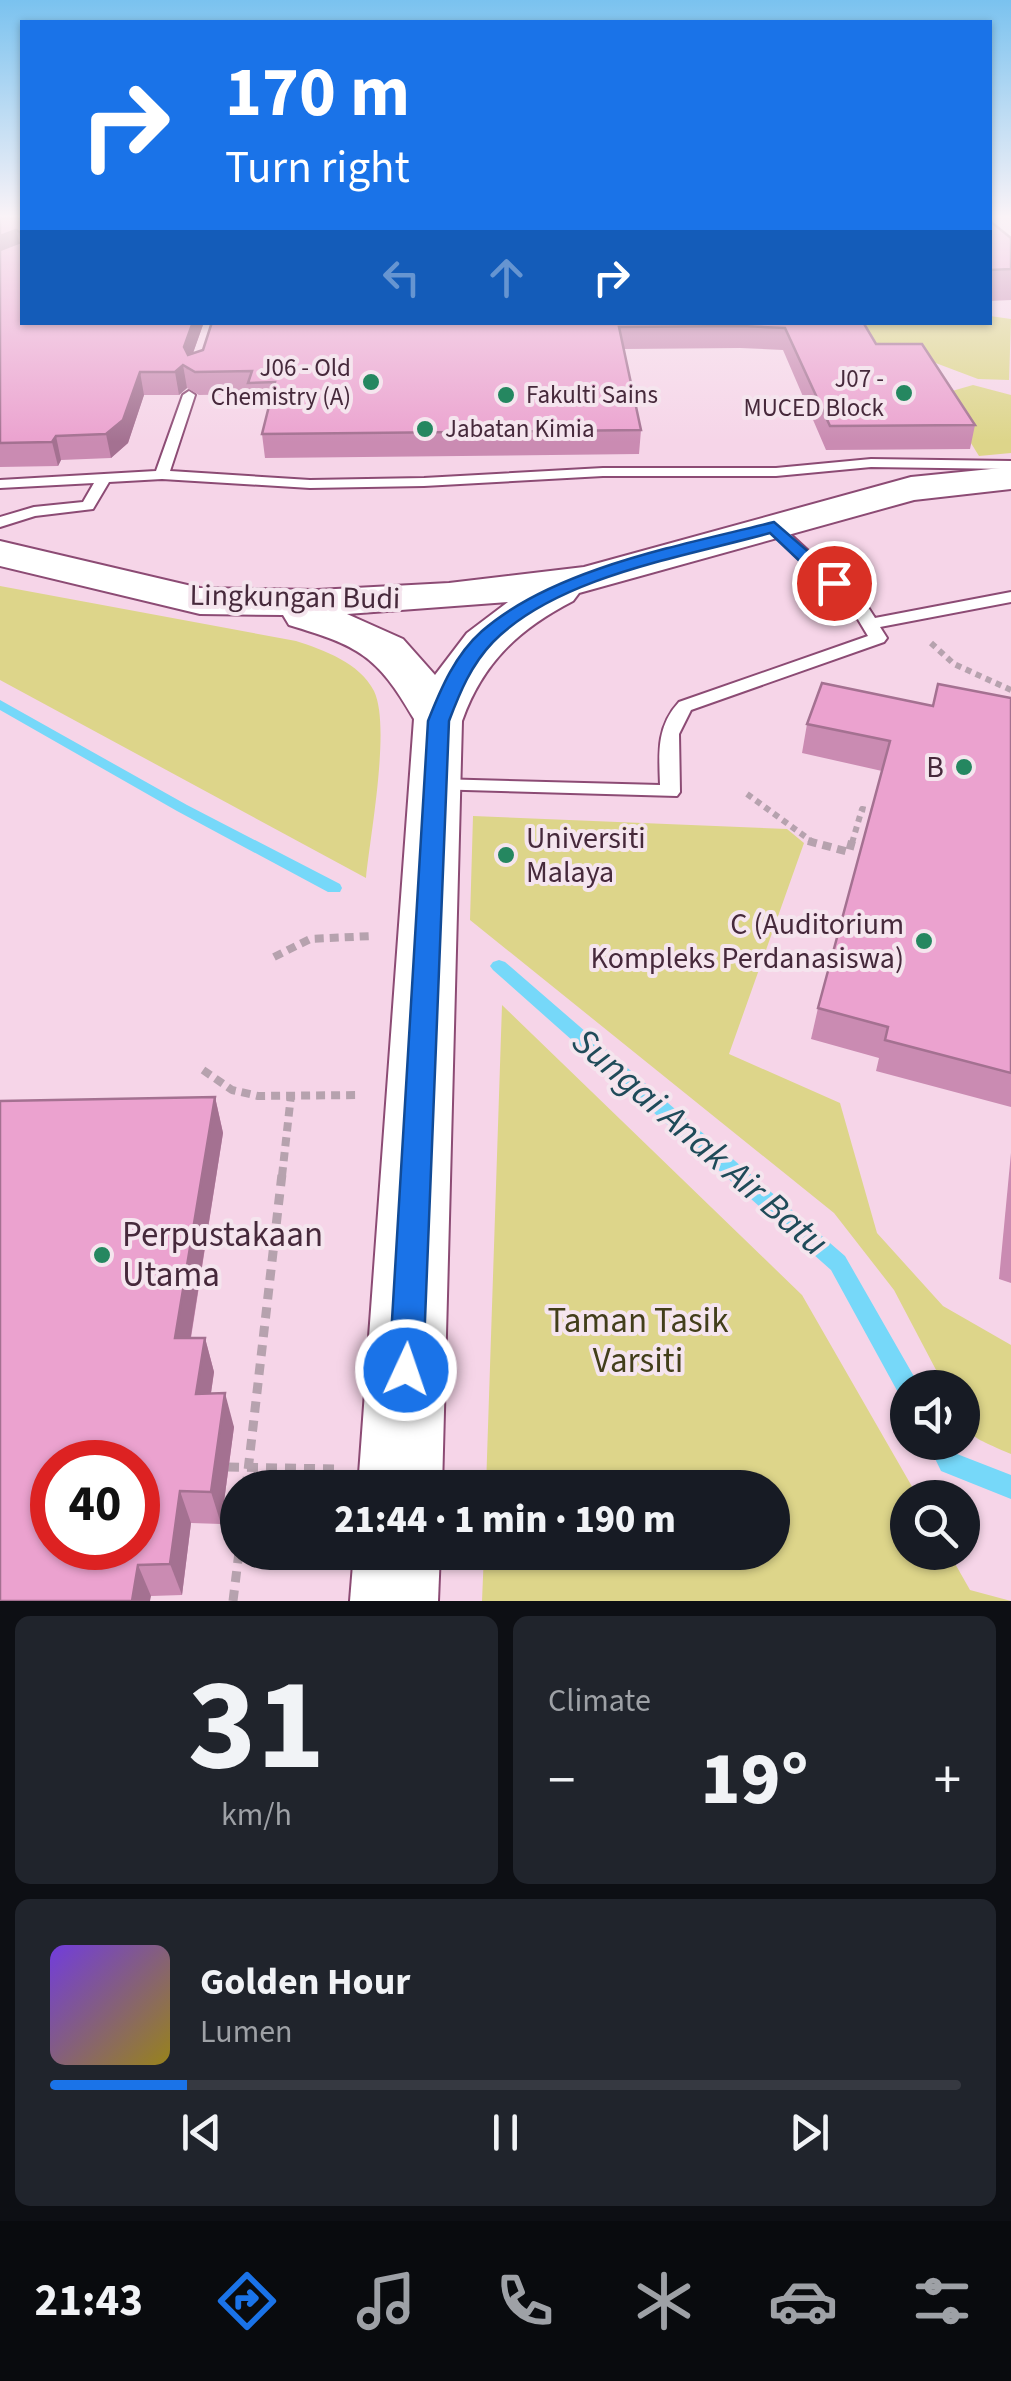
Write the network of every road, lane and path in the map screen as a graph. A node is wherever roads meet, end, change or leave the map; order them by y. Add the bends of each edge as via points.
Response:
1 (190, 395) edge
2 (1011, 465) edge
3 (162, 474) junction
4 (105, 476) junction
5 (1011, 478) edge
6 (0, 484) edge
7 (774, 527) junction
8 (2, 543) edge
9 (586, 579) junction
10 (1011, 596) edge
11 (200, 601) junction
12 (872, 624) junction
13 (954, 664) dead end
14 (1011, 690) edge
15 (439, 719) junction
16 (434, 785) junction
17 (746, 794) dead end
18 (881, 814) edge
19 (345, 936) dead end
20 (274, 957) dead end
21 (202, 1070) dead end
22 (290, 1095) junction
23 (364, 1095) dead end
24 (228, 1467) dead end
25 (249, 1468) junction
26 (275, 1470) edge
27 (380, 1470) edge
28 (236, 1570) edge
29 (396, 1570) edge
30 (233, 1601) edge
31 (394, 1601) edge

1 - 3 lane
2 - 3 lane via 871,463 776,472 367,483
3 - 4 lane
4 - 6 lane
4 - 8 lane via 88,506 34,512
5 - 7 street, Lingkungan Budi via 938,484
7 - 9 street, Lingkungan Budi
7 - 12 lane
8 - 11 street, Lingkungan Budi
9 - 11 street, Lingkungan Budi via 399,600
9 - 15 street, Lingkungan Budi via 531,604 488,636 456,676
10 - 12 lane
11 - 15 street via 362,632 394,650
12 - 16 lane via 878,638 674,715 670,792
13 - 14 path
15 - 16 street, Lingkungan Budi
16 - 27 street, Lingkungan Budi
17 - 18 path via 810,842 849,852 862,809
19 - 20 path via 298,940
21 - 22 path via 232,1090
22 - 23 path
22 - 25 path
24 - 25 path
25 - 26 path
28 - 30 path
29 - 31 street

